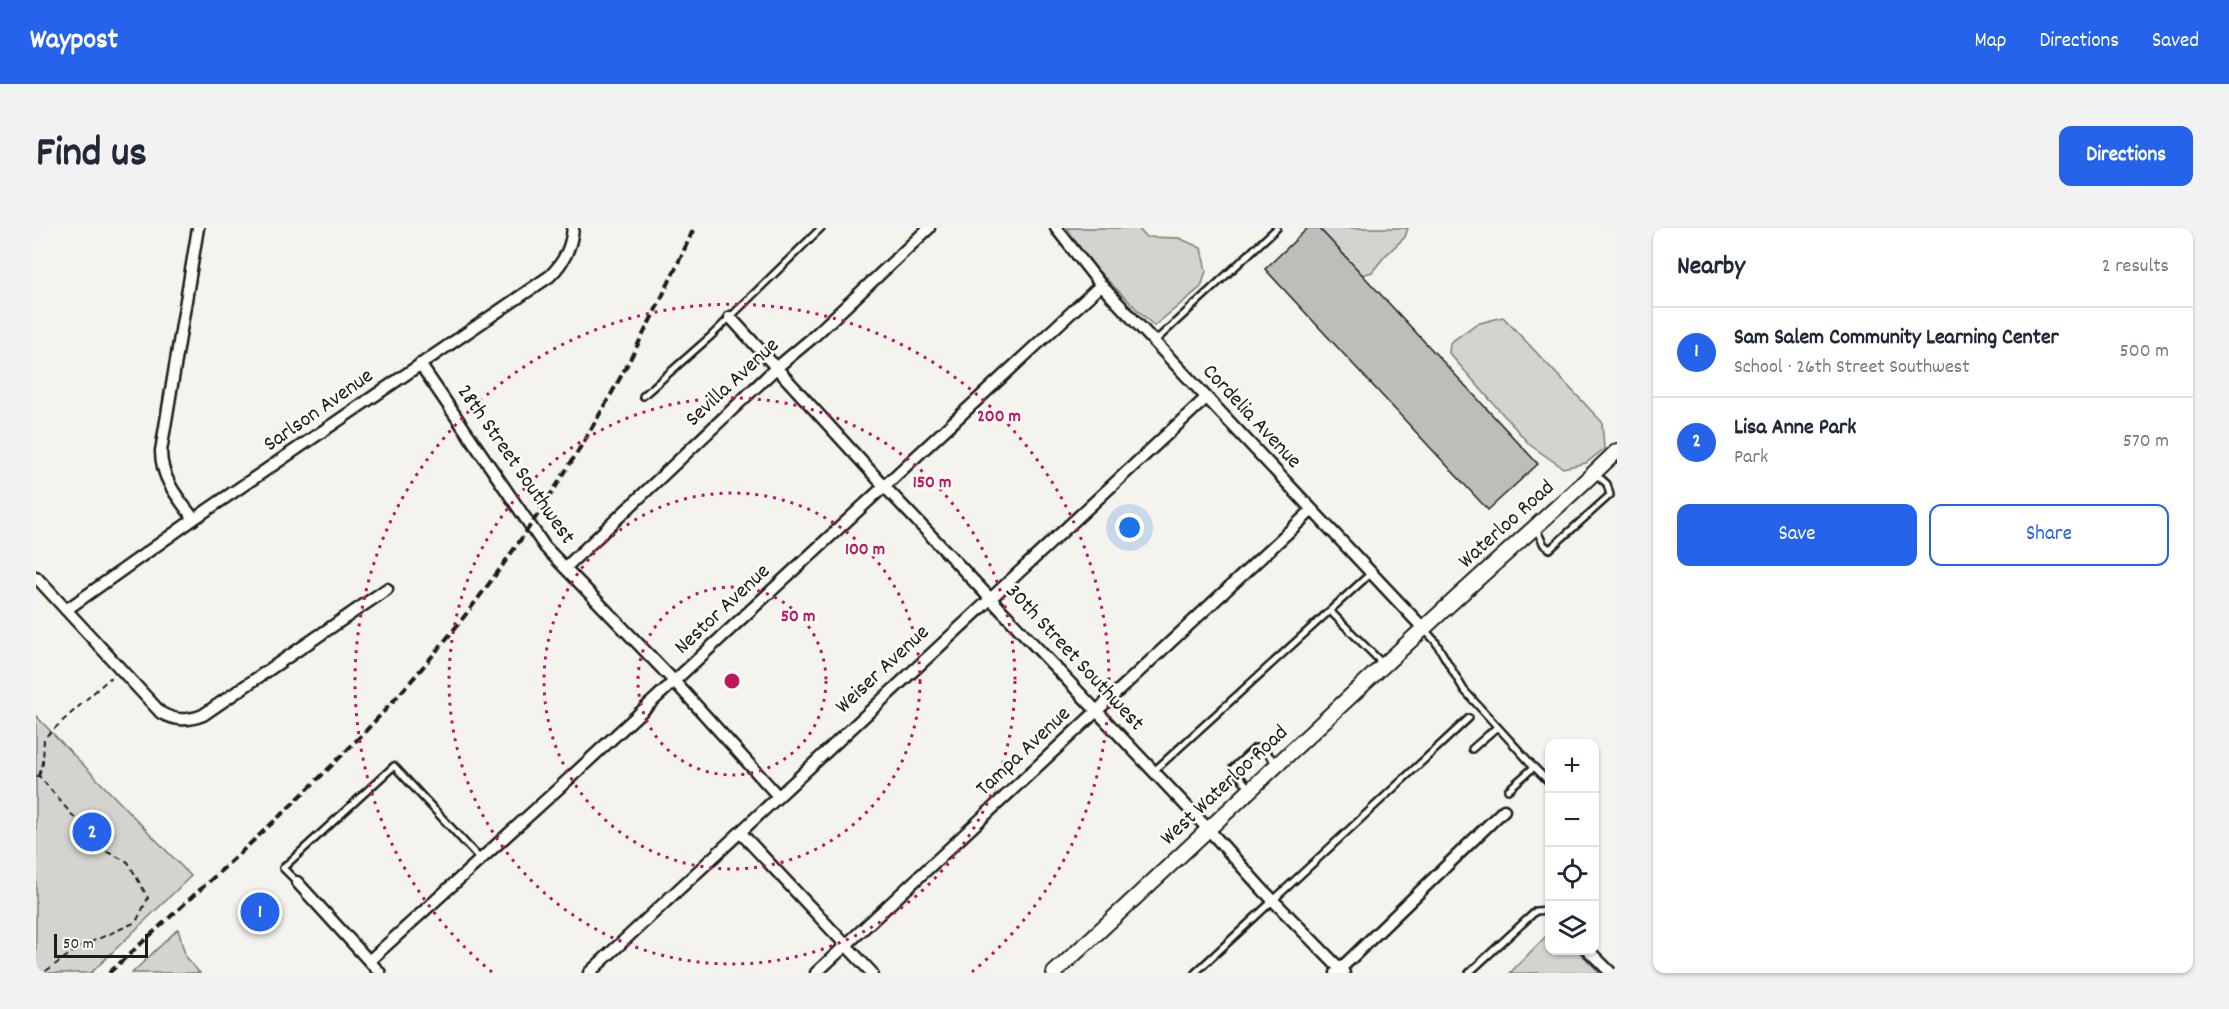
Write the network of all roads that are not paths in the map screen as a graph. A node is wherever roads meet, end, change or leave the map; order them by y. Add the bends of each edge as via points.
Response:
1 (198, 228) edge
2 (573, 228) edge
3 (821, 228) edge
4 (929, 228) edge
5 (1056, 228) edge
6 (1277, 228) edge
7 (1101, 285) junction
8 (730, 317) junction
9 (1154, 342) junction
10 (420, 364) junction
11 (776, 369) junction
12 (643, 396) dead end
13 (1206, 398) junction
14 (1617, 451) edge
15 (1595, 473) junction
16 (884, 486) junction
17 (1312, 510) junction
18 (194, 519) junction
19 (1535, 528) junction
20 (566, 568) junction
21 (1371, 573) junction
22 (36, 577) edge
23 (387, 589) dead end
24 (990, 597) junction
25 (66, 610) junction
26 (1330, 610) junction
27 (1423, 628) junction
28 (1384, 665) junction
29 (674, 681) junction
30 (1096, 710) junction
31 (1468, 718) dead end
32 (1497, 727) junction
33 (1472, 749) dead end
34 (1278, 765) junction
35 (1534, 767) junction
36 (1154, 771) junction
37 (1545, 778) edge
38 (1251, 790) junction
39 (1508, 790) dead end
40 (778, 796) junction
41 (1504, 810) dead end
42 (1209, 830) junction
43 (741, 832) junction
44 (481, 860) junction
45 (297, 882) joint
46 (1273, 900) junction
47 (1545, 910) edge
48 (846, 945) junction
49 (1592, 955) edge
50 (369, 961) junction
51 (1340, 972) edge
52 (380, 973) edge
53 (589, 973) edge
54 (816, 973) edge
55 (872, 973) edge
56 (1054, 973) edge
57 (1194, 973) edge
58 (1469, 973) edge
59 (1611, 973) edge

1 - 18 street via 161,451 169,486
2 - 10 street, Sarlson Avenue via 569,249 550,276
3 - 8 lane
4 - 11 street, Sevilla Avenue
5 - 7 street, Cordelia Avenue
6 - 9 lane
7 - 9 street, Cordelia Avenue
7 - 16 street, Nestor Avenue
8 - 11 street, 30th Street Southwest
8 - 12 lane
9 - 13 street, Cordelia Avenue
10 - 18 street, Sarlson Avenue
10 - 20 street, 28th Street Southwest via 540,540
11 - 16 street, 30th Street Southwest
11 - 20 street, Sevilla Avenue
13 - 17 street, Cordelia Avenue
13 - 24 street, Weiser Avenue
14 - 15 main road, Waterloo Road
15 - 19 main road, Waterloo Road
15 - 19 lane via 1610,495 1550,549
16 - 24 street, 30th Street Southwest
16 - 29 street, Nestor Avenue
17 - 21 street, Cordelia Avenue
17 - 30 street, Tampa Avenue
18 - 25 street, Sarlson Avenue
19 - 27 main road, Waterloo Road
20 - 29 street, 28th Street Southwest
21 - 26 lane
21 - 27 street, Cordelia Avenue
22 - 25 street
23 - 25 street via 203,715 190,720 161,713
24 - 30 street, 30th Street Southwest
24 - 40 street, Weiser Avenue
26 - 28 lane
26 - 36 lane
27 - 28 main road, West Waterloo Road
27 - 32 lane via 1464,690
28 - 34 main road, West Waterloo Road
29 - 40 street, 28th Street Southwest
29 - 44 street, Nestor Avenue
30 - 36 street, 30th Street Southwest
30 - 48 street, Tampa Avenue
31 - 46 lane
32 - 33 lane
32 - 35 lane
34 - 38 main road, West Waterloo Road
34 - 38 lane via 1264,750 1255,748 1244,756 1233,768
35 - 37 lane
35 - 39 lane
36 - 42 street, 30th Street Southwest
38 - 42 main road, West Waterloo Road
40 - 43 street, Weiser Avenue
41 - 51 street
42 - 46 street, 30th Street Southwest
42 - 56 main road, West Waterloo Road
43 - 48 street
43 - 53 street, Weiser Avenue
44 - 45 lane via 394,766 283,868
44 - 50 street, Nestor Avenue
45 - 50 street
46 - 51 street, 30th Street Southwest
46 - 57 lane
47 - 58 lane via 1536,911
48 - 54 street, Tampa Avenue
48 - 55 street
49 - 59 street
50 - 52 street

